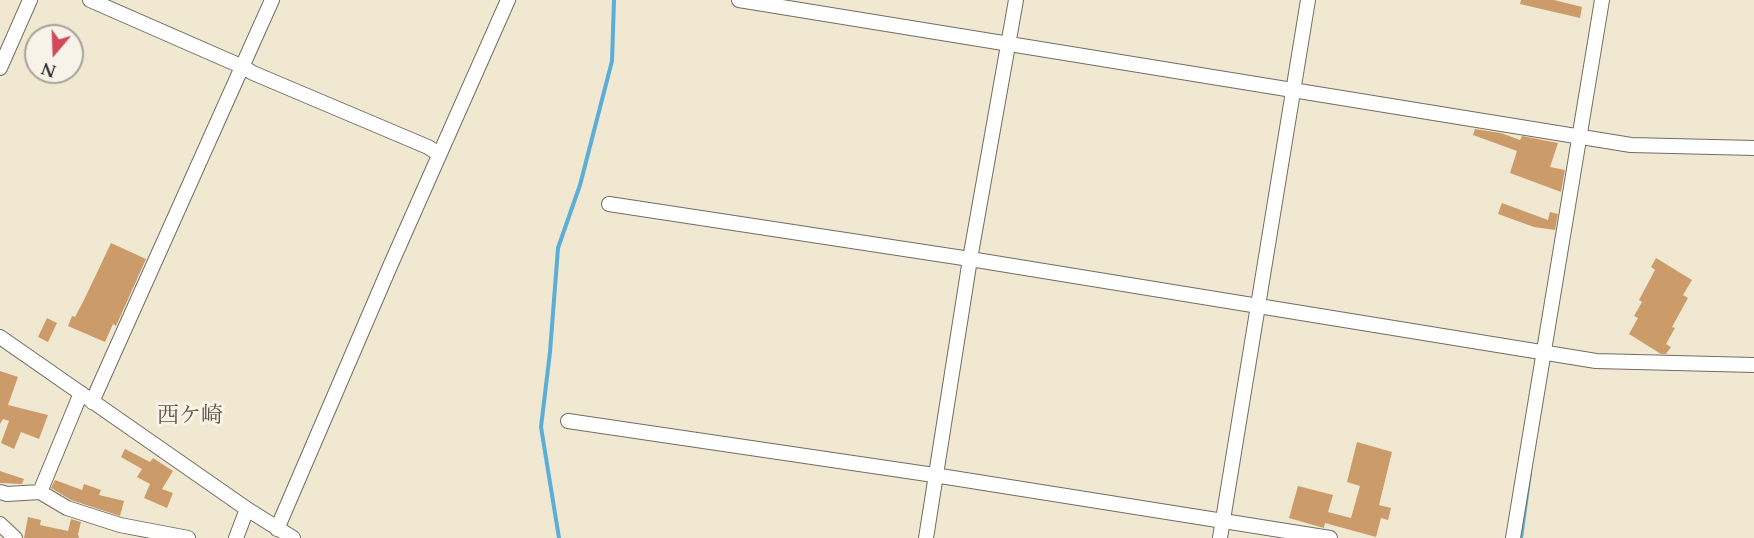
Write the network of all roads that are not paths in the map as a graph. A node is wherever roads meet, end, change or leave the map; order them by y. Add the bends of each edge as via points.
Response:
1 (30, 0) edge
2 (90, 0) edge
3 (272, 0) edge
4 (508, 0) edge
5 (739, 0) edge
6 (1016, 0) edge
7 (1308, 0) edge
8 (1602, 0) edge
9 (1009, 45) junction
10 (243, 67) junction
11 (0, 68) edge
12 (1293, 91) junction
13 (1579, 136) junction
14 (1754, 148) edge
15 (440, 154) junction
16 (609, 204) dead end
17 (970, 259) junction
18 (1258, 306) junction
19 (0, 337) edge
20 (1544, 353) junction
21 (1754, 365) edge
22 (86, 397) junction
23 (568, 421) dead end
24 (934, 475) junction
25 (0, 492) edge
26 (40, 492) junction
27 (247, 509) junction
28 (1223, 520) junction
29 (0, 524) edge
30 (277, 529) junction
31 (15, 538) edge
32 (189, 538) edge
33 (236, 538) edge
34 (293, 538) edge
35 (926, 538) edge
36 (1220, 538) edge
37 (1330, 538) edge
38 (1514, 538) edge

1 - 11 street
2 - 10 street
3 - 10 street
4 - 15 street
5 - 9 street
6 - 9 street
7 - 12 street
8 - 13 street
9 - 12 street
9 - 17 street
10 - 15 street
10 - 22 street
12 - 13 street
12 - 18 street
13 - 14 street via 1630,145
13 - 20 street
15 - 30 street
16 - 17 street
17 - 18 street
17 - 24 street
18 - 20 street
18 - 28 street
19 - 22 street
20 - 21 street via 1596,361
20 - 38 street
22 - 26 street
22 - 27 street
23 - 24 street
24 - 28 street
24 - 35 street
25 - 26 street
26 - 32 street via 67,508 120,525
27 - 30 street
27 - 33 street
28 - 36 street
28 - 37 street
29 - 31 street
30 - 34 street

